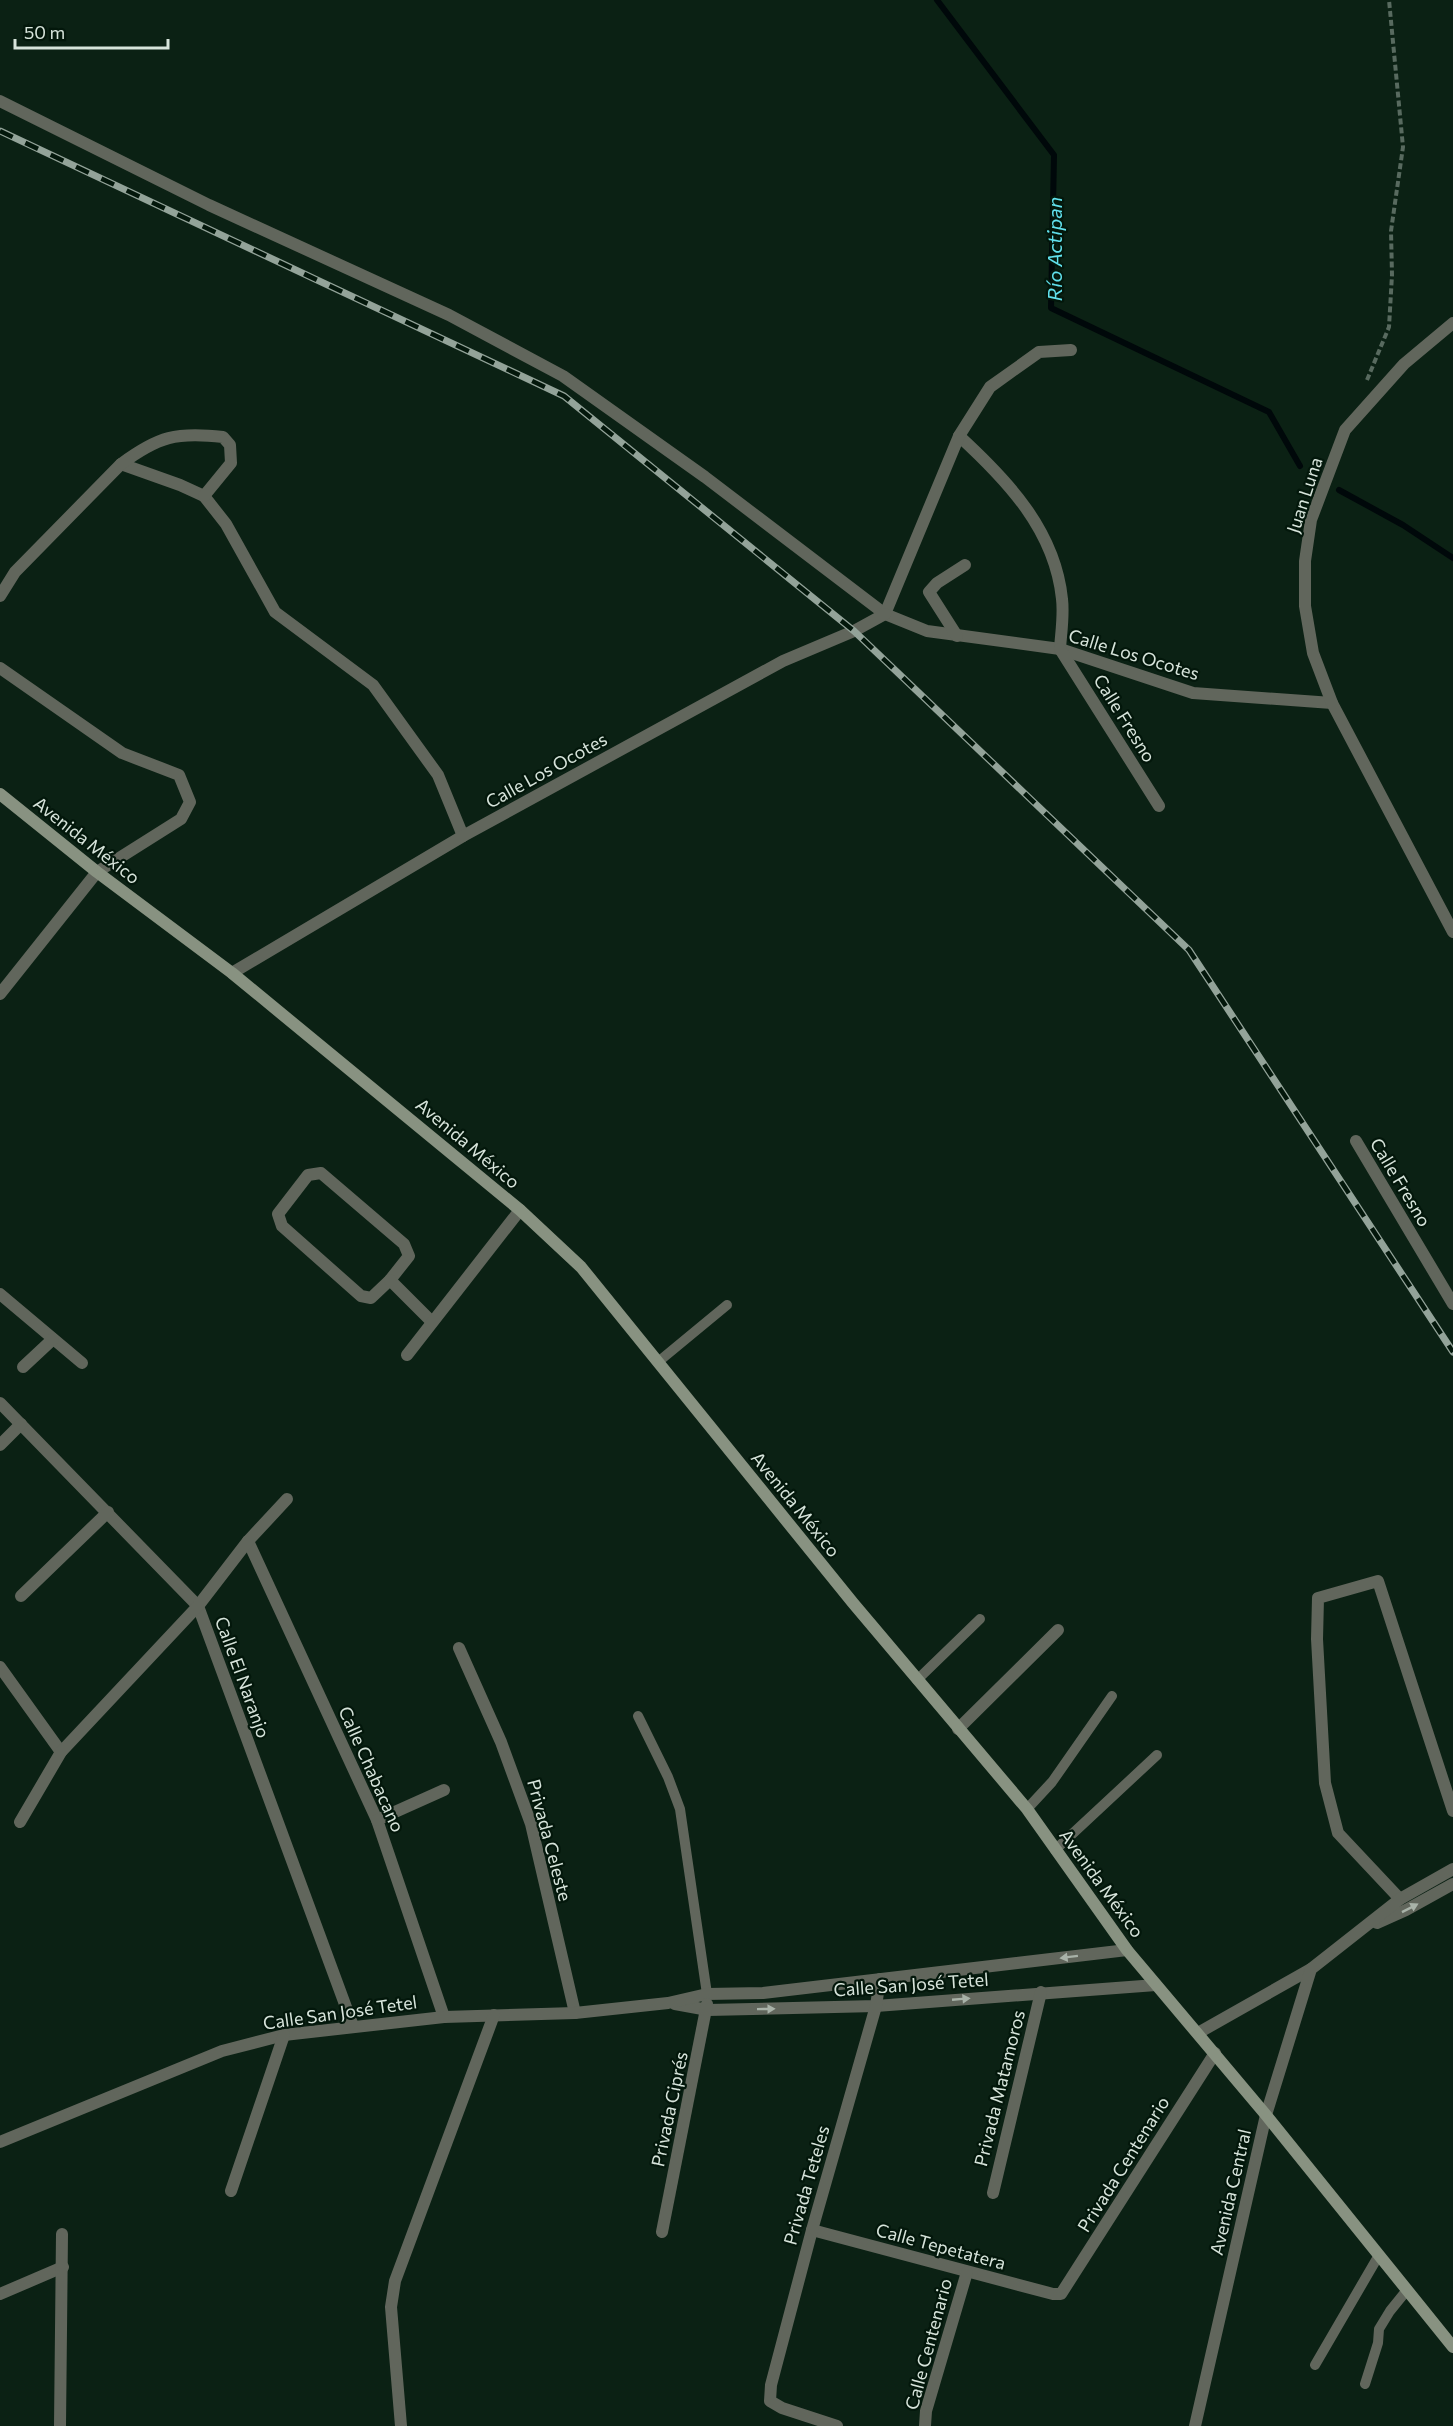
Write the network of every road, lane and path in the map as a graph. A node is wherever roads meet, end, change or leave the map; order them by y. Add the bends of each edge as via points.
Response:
1 (1389, 0) edge
2 (0, 101) edge
3 (1453, 323) edge
4 (1071, 350) dead end
5 (1363, 389) dead end
6 (959, 436) junction
7 (121, 464) junction
8 (204, 496) junction
9 (965, 565) dead end
10 (0, 596) edge
11 (885, 614) junction
12 (957, 636) junction
13 (1060, 649) junction
14 (0, 668) edge
15 (1332, 703) junction
16 (0, 794) edge
17 (1159, 806) dead end
18 (463, 836) junction
19 (97, 872) junction
20 (1453, 932) edge
21 (232, 973) junction
22 (0, 994) edge
23 (1356, 1141) dead end
24 (520, 1210) junction
25 (390, 1280) junction
26 (0, 1294) edge
27 (1453, 1304) edge
28 (727, 1305) dead end
29 (432, 1322) junction
30 (53, 1339) junction
31 (407, 1355) dead end
32 (658, 1362) junction
33 (82, 1363) dead end
34 (23, 1367) dead end
35 (0, 1403) edge
36 (21, 1424) junction
37 (0, 1445) edge
38 (287, 1499) dead end
39 (108, 1512) junction
40 (249, 1541) junction
41 (21, 1596) dead end
42 (198, 1606) junction
43 (980, 1619) dead end
44 (1058, 1630) dead end
45 (459, 1648) dead end
46 (0, 1667) edge
47 (917, 1680) junction
48 (1112, 1696) dead end
49 (638, 1716) dead end
50 (958, 1729) junction
51 (61, 1752) junction
52 (1157, 1755) dead end
53 (444, 1790) dead end
54 (1026, 1809) junction
55 (1453, 1811) edge
56 (377, 1820) junction
57 (20, 1822) dead end
58 (1055, 1850) junction
59 (1453, 1869) edge
60 (1453, 1884) edge
61 (1400, 1899) junction
62 (1364, 1928) junction
63 (1127, 1950) junction
64 (1311, 1969) junction
65 (880, 1978) junction
66 (1156, 1985) junction
67 (1041, 1992) junction
68 (706, 1994) junction
69 (668, 2003) junction
70 (876, 2006) junction
71 (708, 2010) junction
72 (574, 2013) junction
73 (494, 2015) junction
74 (444, 2017) junction
75 (353, 2026) junction
76 (1198, 2033) junction
77 (284, 2035) junction
78 (1215, 2053) junction
79 (1266, 2115) junction
80 (0, 2142) edge
81 (231, 2191) dead end
82 (993, 2193) dead end
83 (812, 2230) junction
84 (662, 2232) dead end
85 (62, 2234) dead end
86 (1378, 2254) junction
87 (63, 2267) junction
88 (967, 2272) junction
89 (1407, 2290) junction
90 (0, 2294) edge
91 (1060, 2294) joint
92 (1453, 2347) edge
93 (1315, 2365) dead end
94 (1365, 2384) dead end
95 (60, 2426) edge
96 (401, 2426) edge
97 (837, 2426) edge
98 (925, 2426) edge
99 (1195, 2426) edge

1 - 5 path via 1403,147 1391,231 1389,327
2 - 11 street, Calle Los Ocotes via 209,205 449,315 563,376 705,477
3 - 15 street, Juan Luna via 1404,364 1346,430 1311,520 1305,561 1305,606 1313,653
4 - 6 street via 1039,352 990,387
6 - 11 street
6 - 13 street via 996,470 1049,544 1062,599
7 - 8 street
7 - 8 street via 167,436 223,437 230,445 231,463
7 - 10 street via 15,572
8 - 18 street via 226,524 275,612 374,685 438,776
9 - 12 street via 930,592
11 - 12 street, Calle Los Ocotes via 927,631
11 - 18 street, Calle Los Ocotes via 783,661
12 - 13 street, Calle Los Ocotes
13 - 15 street, Calle Los Ocotes via 1193,693
13 - 17 street, Calle Fresno
14 - 19 street via 122,753 179,775 190,802 181,819
15 - 20 street, Juan Luna
16 - 19 main road, Avenida México
18 - 21 street, Calle Los Ocotes
19 - 21 main road, Avenida México
19 - 22 street
21 - 24 main road, Avenida México
23 - 27 street, Calle Fresno
24 - 29 street
24 - 32 main road, Avenida México via 581,1267
25 - 25 street via 410,1256 404,1244 321,1173 308,1175 278,1214 282,1226 361,1296 370,1298
25 - 29 street
26 - 30 street
28 - 32 lane
29 - 31 street
30 - 33 street
30 - 34 street
32 - 47 main road, Avenida México
35 - 36 street, Calle El Naranjo
36 - 37 street
36 - 39 street, Calle El Naranjo
38 - 40 street
39 - 41 street
39 - 42 street, Calle El Naranjo
40 - 42 street
40 - 56 street, Calle Chabacano
42 - 51 street
42 - 75 street, Calle El Naranjo
43 - 47 lane
44 - 50 street
45 - 72 street, Privada Celeste via 501,1742 531,1824
46 - 51 street
47 - 50 main road, Avenida México
48 - 54 lane via 1052,1782
49 - 68 lane via 680,1809
50 - 54 main road, Avenida México
51 - 57 street
52 - 58 lane
53 - 56 street
54 - 58 main road, Avenida México
55 - 61 street via 1378,1581 1318,1598 1325,1783 1338,1833
56 - 74 street, Calle Chabacano
58 - 63 main road, Avenida México
59 - 61 street
62 -> 60 street
61 - 62 street
62 - 64 street
63 -> 65 street, Calle San José Tetel
63 - 66 main road, Avenida México
64 - 76 street
64 - 79 street, Avenida Central
65 - 68 street, Calle San José Tetel via 763,1993
65 - 70 street, Privada Teteles
66 - 67 street, Calle San José Tetel
66 - 76 main road, Avenida México
70 -> 67 street, Calle San José Tetel
67 - 82 street, Privada Matamoros
68 - 69 street, Calle San José Tetel
68 - 71 street, Privada Ciprés
69 - 71 street, Calle San José Tetel
69 - 72 street, Calle San José Tetel
71 -> 70 street, Calle San José Tetel
70 - 83 street, Privada Teteles
71 - 84 street, Privada Ciprés
72 - 73 street, Calle San José Tetel
73 - 74 street, Calle San José Tetel
73 - 96 street via 395,2281 391,2307
74 - 75 street, Calle San José Tetel
75 - 77 street, Calle San José Tetel
76 - 78 main road, Avenida México
77 - 80 street, Calle San José Tetel via 222,2051
77 - 81 street
78 - 79 main road, Avenida México
78 - 91 street, Privada Centenario
79 - 86 main road, Avenida México
79 - 99 street, Avenida Central
83 - 88 street, Calle Tepetatera
83 - 97 street, Privada Teteles via 770,2401
85 - 87 street
86 - 89 main road, Avenida México
86 - 93 lane
87 - 90 street
87 - 95 street
88 - 91 street, Calle Tepetatera
88 - 98 street, Calle Centenario
89 - 92 main road, Avenida México
89 - 94 lane via 1378,2329 1378,2343

